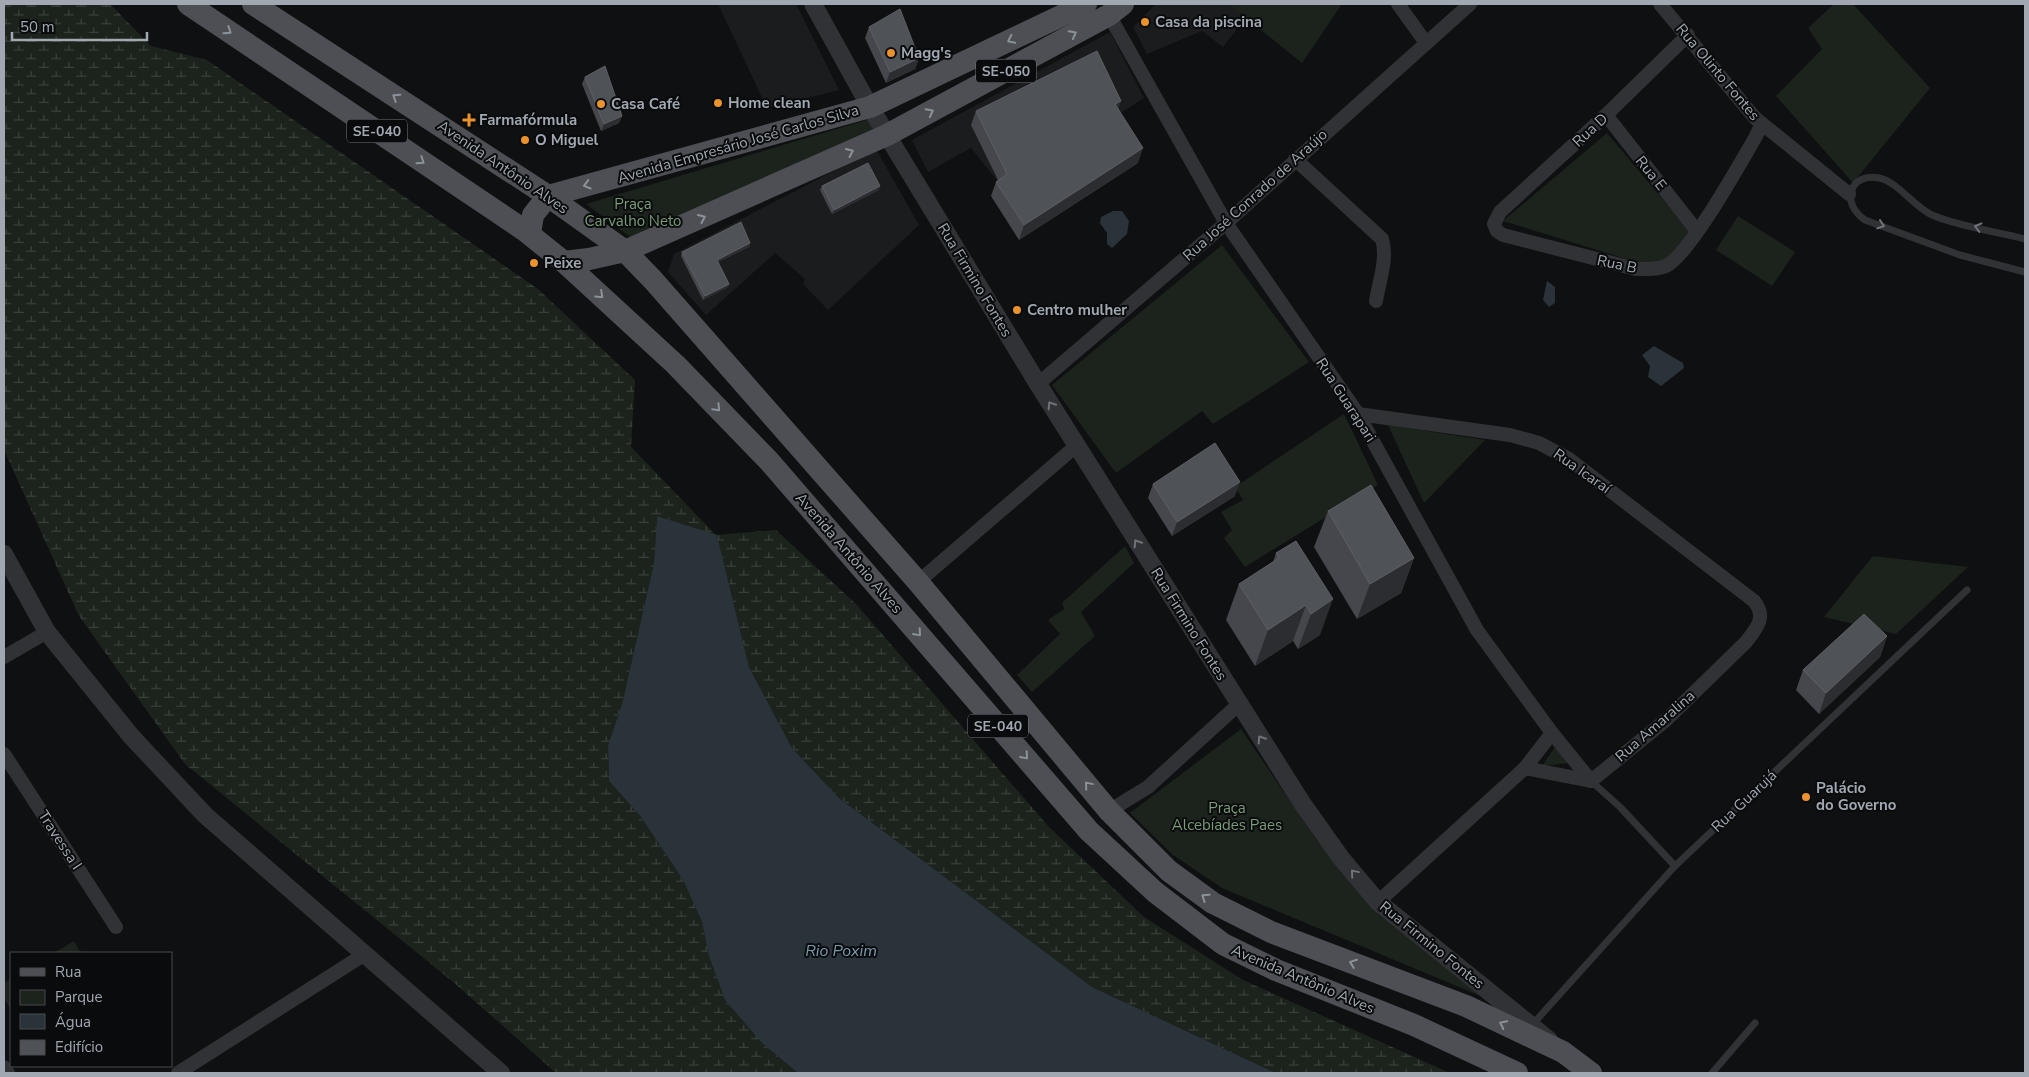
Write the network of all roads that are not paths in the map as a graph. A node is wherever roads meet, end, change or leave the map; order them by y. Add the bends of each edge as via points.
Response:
1 (188, 4) edge
2 (253, 4) edge
3 (813, 4) edge
4 (1086, 4) edge
5 (1398, 4) edge
6 (1470, 4) edge
7 (1660, 4) edge
8 (1116, 10) edge
9 (1688, 35) junction
10 (1426, 42) junction
11 (870, 107) junction
12 (1606, 116) junction
13 (1762, 124) junction
14 (887, 135) junction
15 (1295, 159) junction
16 (1850, 194) junction
17 (548, 196) junction
18 (1226, 223) junction
19 (1494, 224) joint
20 (1697, 231) junction
21 (530, 234) junction
22 (2025, 239) edge
23 (625, 251) junction
24 (564, 262) junction
25 (2025, 272) edge
26 (1376, 301) dead end
27 (1038, 384) junction
28 (1358, 414) junction
29 (1076, 446) junction
30 (4, 554) edge
31 (918, 582) junction
32 (1967, 590) dead end
33 (1761, 619) joint
34 (47, 632) junction
35 (4, 657) edge
36 (1239, 704) junction
37 (1552, 733) junction
38 (4, 754) edge
39 (1525, 768) junction
40 (1590, 780) junction
41 (1109, 811) junction
42 (1675, 866) junction
43 (1378, 902) junction
44 (116, 927) dead end
45 (365, 954) junction
46 (1755, 1023) dead end
47 (1532, 1025) junction
48 (1563, 1052) junction
49 (4, 1067) edge
50 (8, 1073) edge
51 (178, 1073) edge
52 (501, 1073) edge
53 (1517, 1073) edge
54 (1591, 1073) edge
55 (1712, 1073) edge

1 -> 21 main road, Avenida Antônio Alves / SE-040
17 -> 2 main road, Avenida Antônio Alves / SE-040
3 - 11 street, Rua Firmino Fontes
4 -> 11 main road, Avenida Empresário José Carlos Silva
5 - 10 street
6 - 10 street, Rua José Conrado de Araújo
7 - 9 street, Rua Olinto Fontes
14 -> 8 main road, SE-050
8 - 18 street, Rua Guarapari
9 - 12 street, Rua D
9 - 13 street, Rua Olinto Fontes
10 - 15 street, Rua José Conrado de Araújo
11 - 14 street, Rua Firmino Fontes
11 -> 17 main road, Avenida Empresário José Carlos Silva
12 - 19 street, Rua D via 1500,212
12 - 20 street, Rua E
13 - 16 street, Rua Olinto Fontes
13 - 20 street, Rua B
23 -> 14 main road
14 - 27 street, Rua Firmino Fontes
15 - 18 street, Rua José Conrado de Araújo
15 - 26 street via 1382,239 1384,259
22 -> 16 lane via 1933,215 1915,206 1882,178 1867,177
16 -> 25 lane via 1855,213 1864,220 1960,255
17 - 21 main road via 533,215
17 - 23 main road, Avenida Antônio Alves / SE-040
18 - 27 street, Rua José Conrado de Araújo
18 - 28 street, Rua Guarapari
19 - 20 street, Rua B via 1496,231 1503,235 1636,269 1653,270 1675,260
21 - 24 main road, Avenida Antônio Alves / SE-040
23 - 24 main road
23 - 31 main road, Avenida Antônio Alves / SE-040
24 -> 53 main road, Avenida Antônio Alves / SE-040 via 676,365 769,461 1089,831 1155,892 1223,944 1276,970 1414,1025
29 -> 27 street, Rua Firmino Fontes
28 - 33 street, Rua Icaraí via 1540,442 1569,459 1754,601 1760,609
28 - 37 street, Rua Guarapari via 1477,630
29 - 31 street
36 -> 29 street, Rua Firmino Fontes
30 - 34 street
41 -> 31 main road, Avenida Antônio Alves / SE-040
32 - 42 lane, Rua Guarujá
33 - 40 street, Rua Amaralina via 1746,642 1666,720
34 - 35 street
34 - 45 street via 131,736 205,815
36 - 41 street via 1148,787
43 -> 36 street, Rua Firmino Fontes via 1341,858 1302,803
37 - 39 street
37 - 40 street, Rua Guarapari
38 - 44 street, Travessa I
39 - 40 street
39 - 43 street
40 - 42 lane
48 -> 41 main road, Avenida Antônio Alves / SE-040 via 1466,1006 1271,932 1213,903 1169,871
42 - 47 lane, Rua Guarujá
43 - 47 street, Rua Firmino Fontes
45 - 51 street
45 - 52 street
46 - 55 lane
47 - 48 street, Rua Firmino Fontes
48 - 54 main road, SE-040
49 - 50 street

